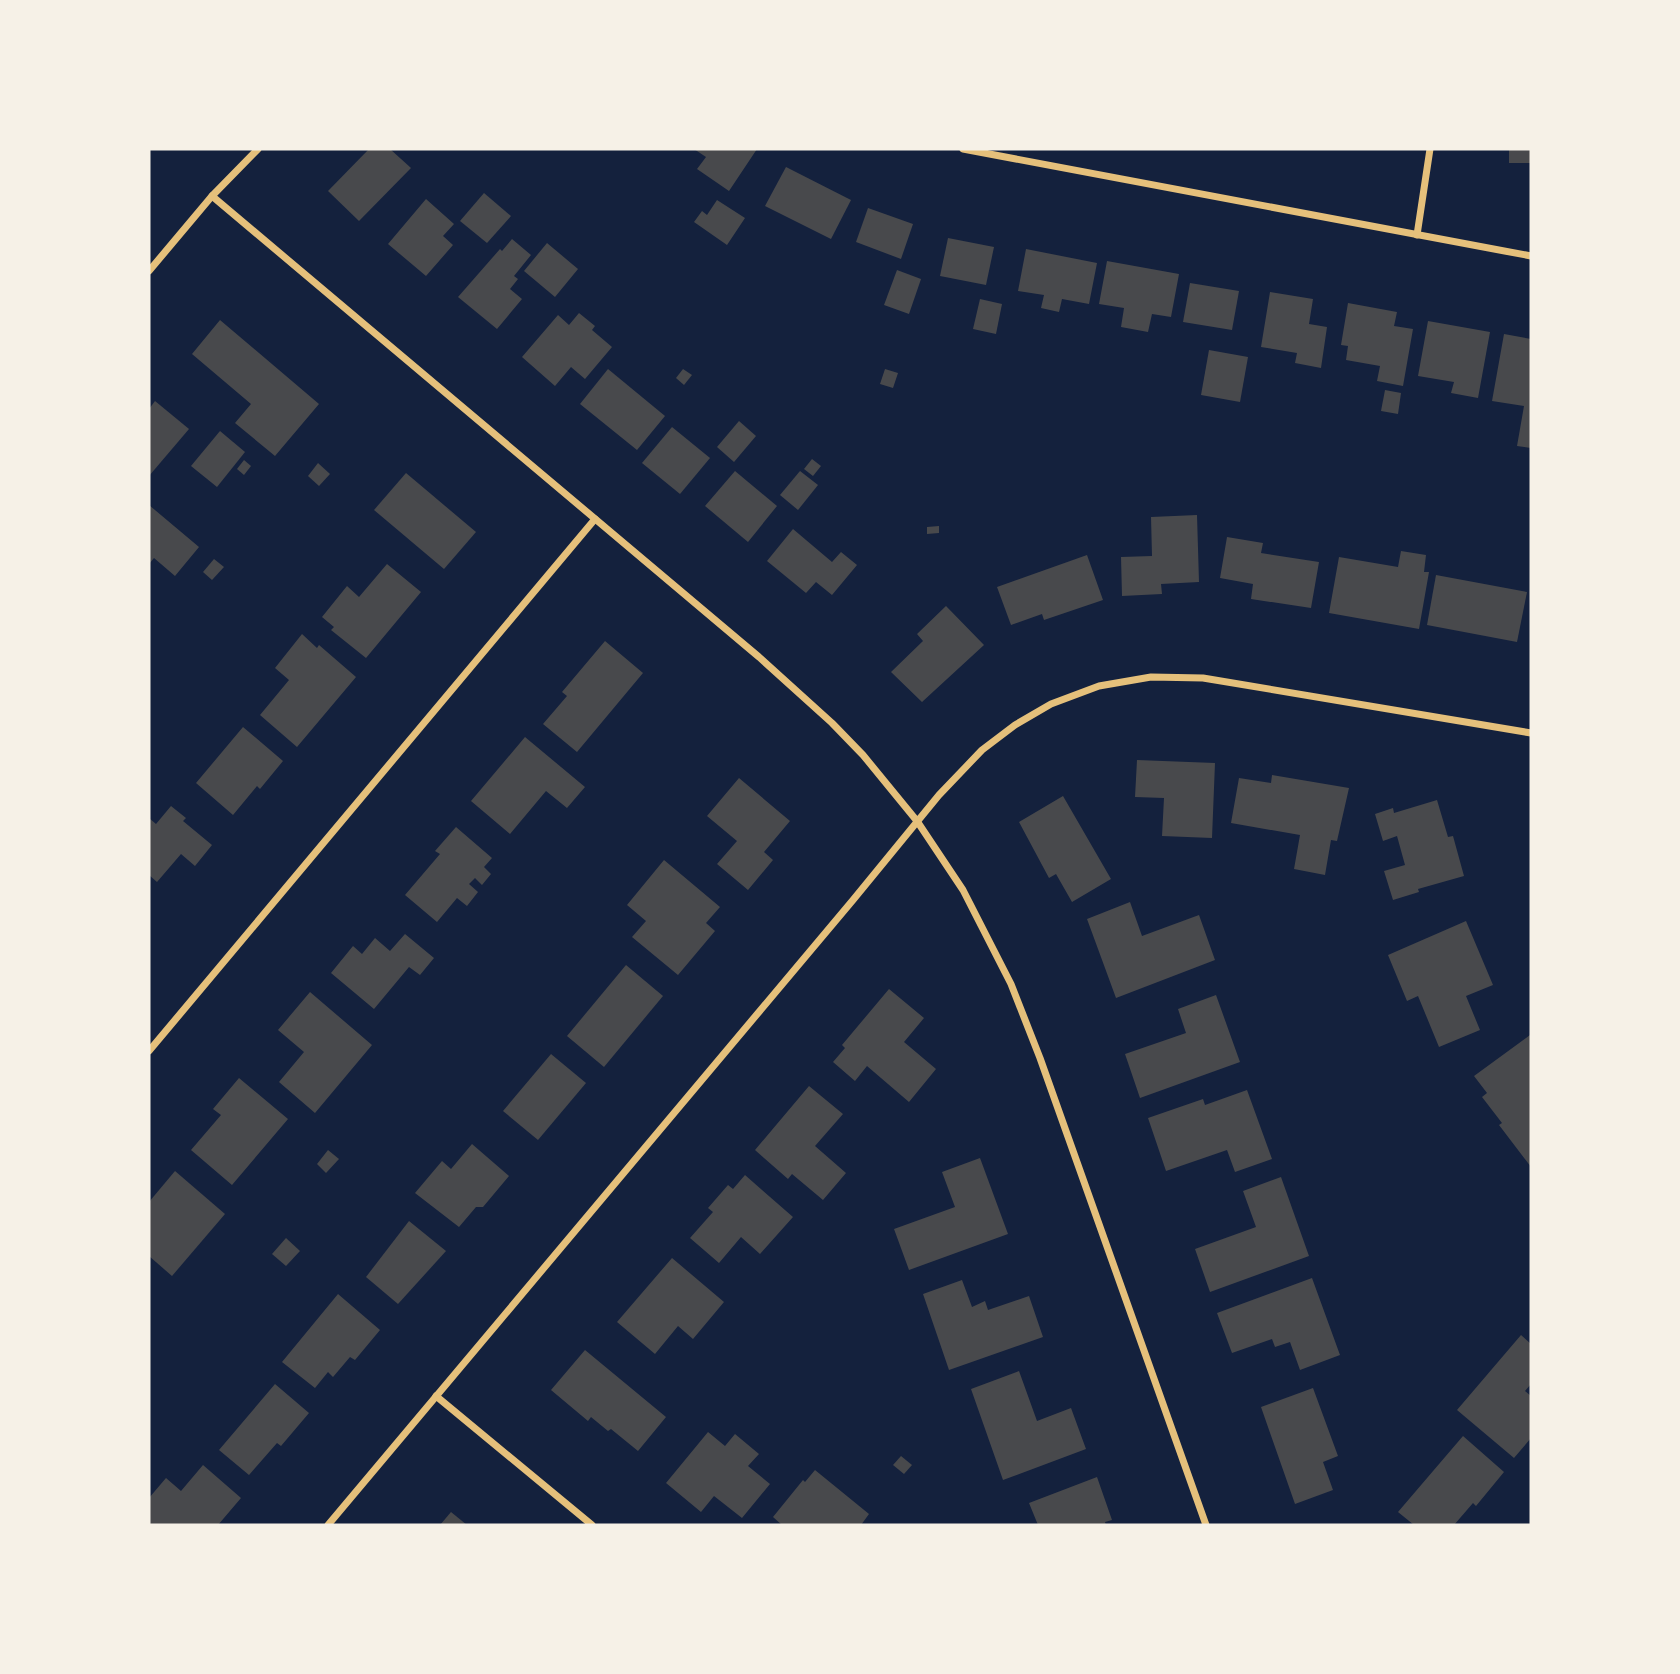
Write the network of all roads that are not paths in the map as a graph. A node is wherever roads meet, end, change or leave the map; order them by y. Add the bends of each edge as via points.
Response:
1 (258, 149) edge
2 (963, 149) edge
3 (1430, 149) edge
4 (212, 196) junction
5 (1417, 236) junction
6 (1531, 256) edge
7 (149, 271) edge
8 (595, 519) junction
9 (1531, 733) edge
10 (917, 821) junction
11 (149, 1051) edge
12 (436, 1396) junction
13 (328, 1525) edge
14 (592, 1525) edge
15 (1206, 1525) edge

1 - 4 street
2 - 5 street
3 - 5 street
4 - 7 street
4 - 8 street
5 - 6 street
8 - 10 street via 832,723
8 - 11 street
9 - 10 street via 1203,678 1150,677 1099,686 1051,704 1015,725 954,777
10 - 12 street
10 - 15 street via 968,899 1011,985
12 - 13 street
12 - 14 street

